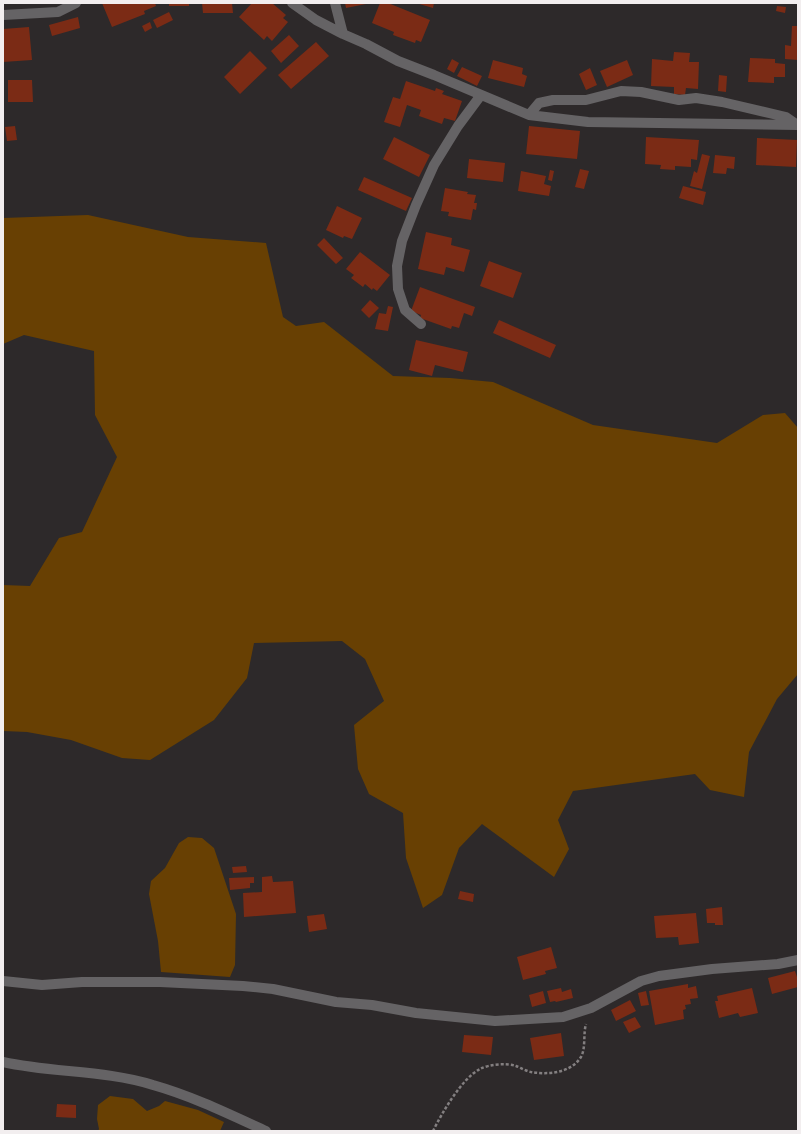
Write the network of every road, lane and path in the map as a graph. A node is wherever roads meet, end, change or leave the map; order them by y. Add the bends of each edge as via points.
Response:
1 (76, 3) edge
2 (292, 3) edge
3 (335, 3) edge
4 (3, 15) edge
5 (343, 34) junction
6 (481, 95) junction
7 (529, 115) junction
8 (797, 125) edge
9 (421, 324) dead end
10 (798, 960) edge
11 (3, 982) edge
12 (591, 1008) junction
13 (3, 1062) edge
14 (266, 1131) edge
15 (433, 1131) edge

1 - 4 street via 58,12
2 - 5 street via 316,20
3 - 5 street
5 - 6 street via 398,61
6 - 7 street
6 - 9 street via 434,165 402,241 397,266 398,289 405,310
7 - 8 street via 588,122
7 - 8 street via 539,103 553,100 586,100 621,91 641,92 679,100 696,98 722,102 786,117
10 - 12 street via 660,976 641,981
11 - 12 street via 42,985 160,982 243,986 273,989 336,1002 495,1021 563,1017
12 - 15 path via 581,1056 573,1066 549,1073 530,1072 515,1065 482,1068 461,1086
13 - 14 street via 153,1084

